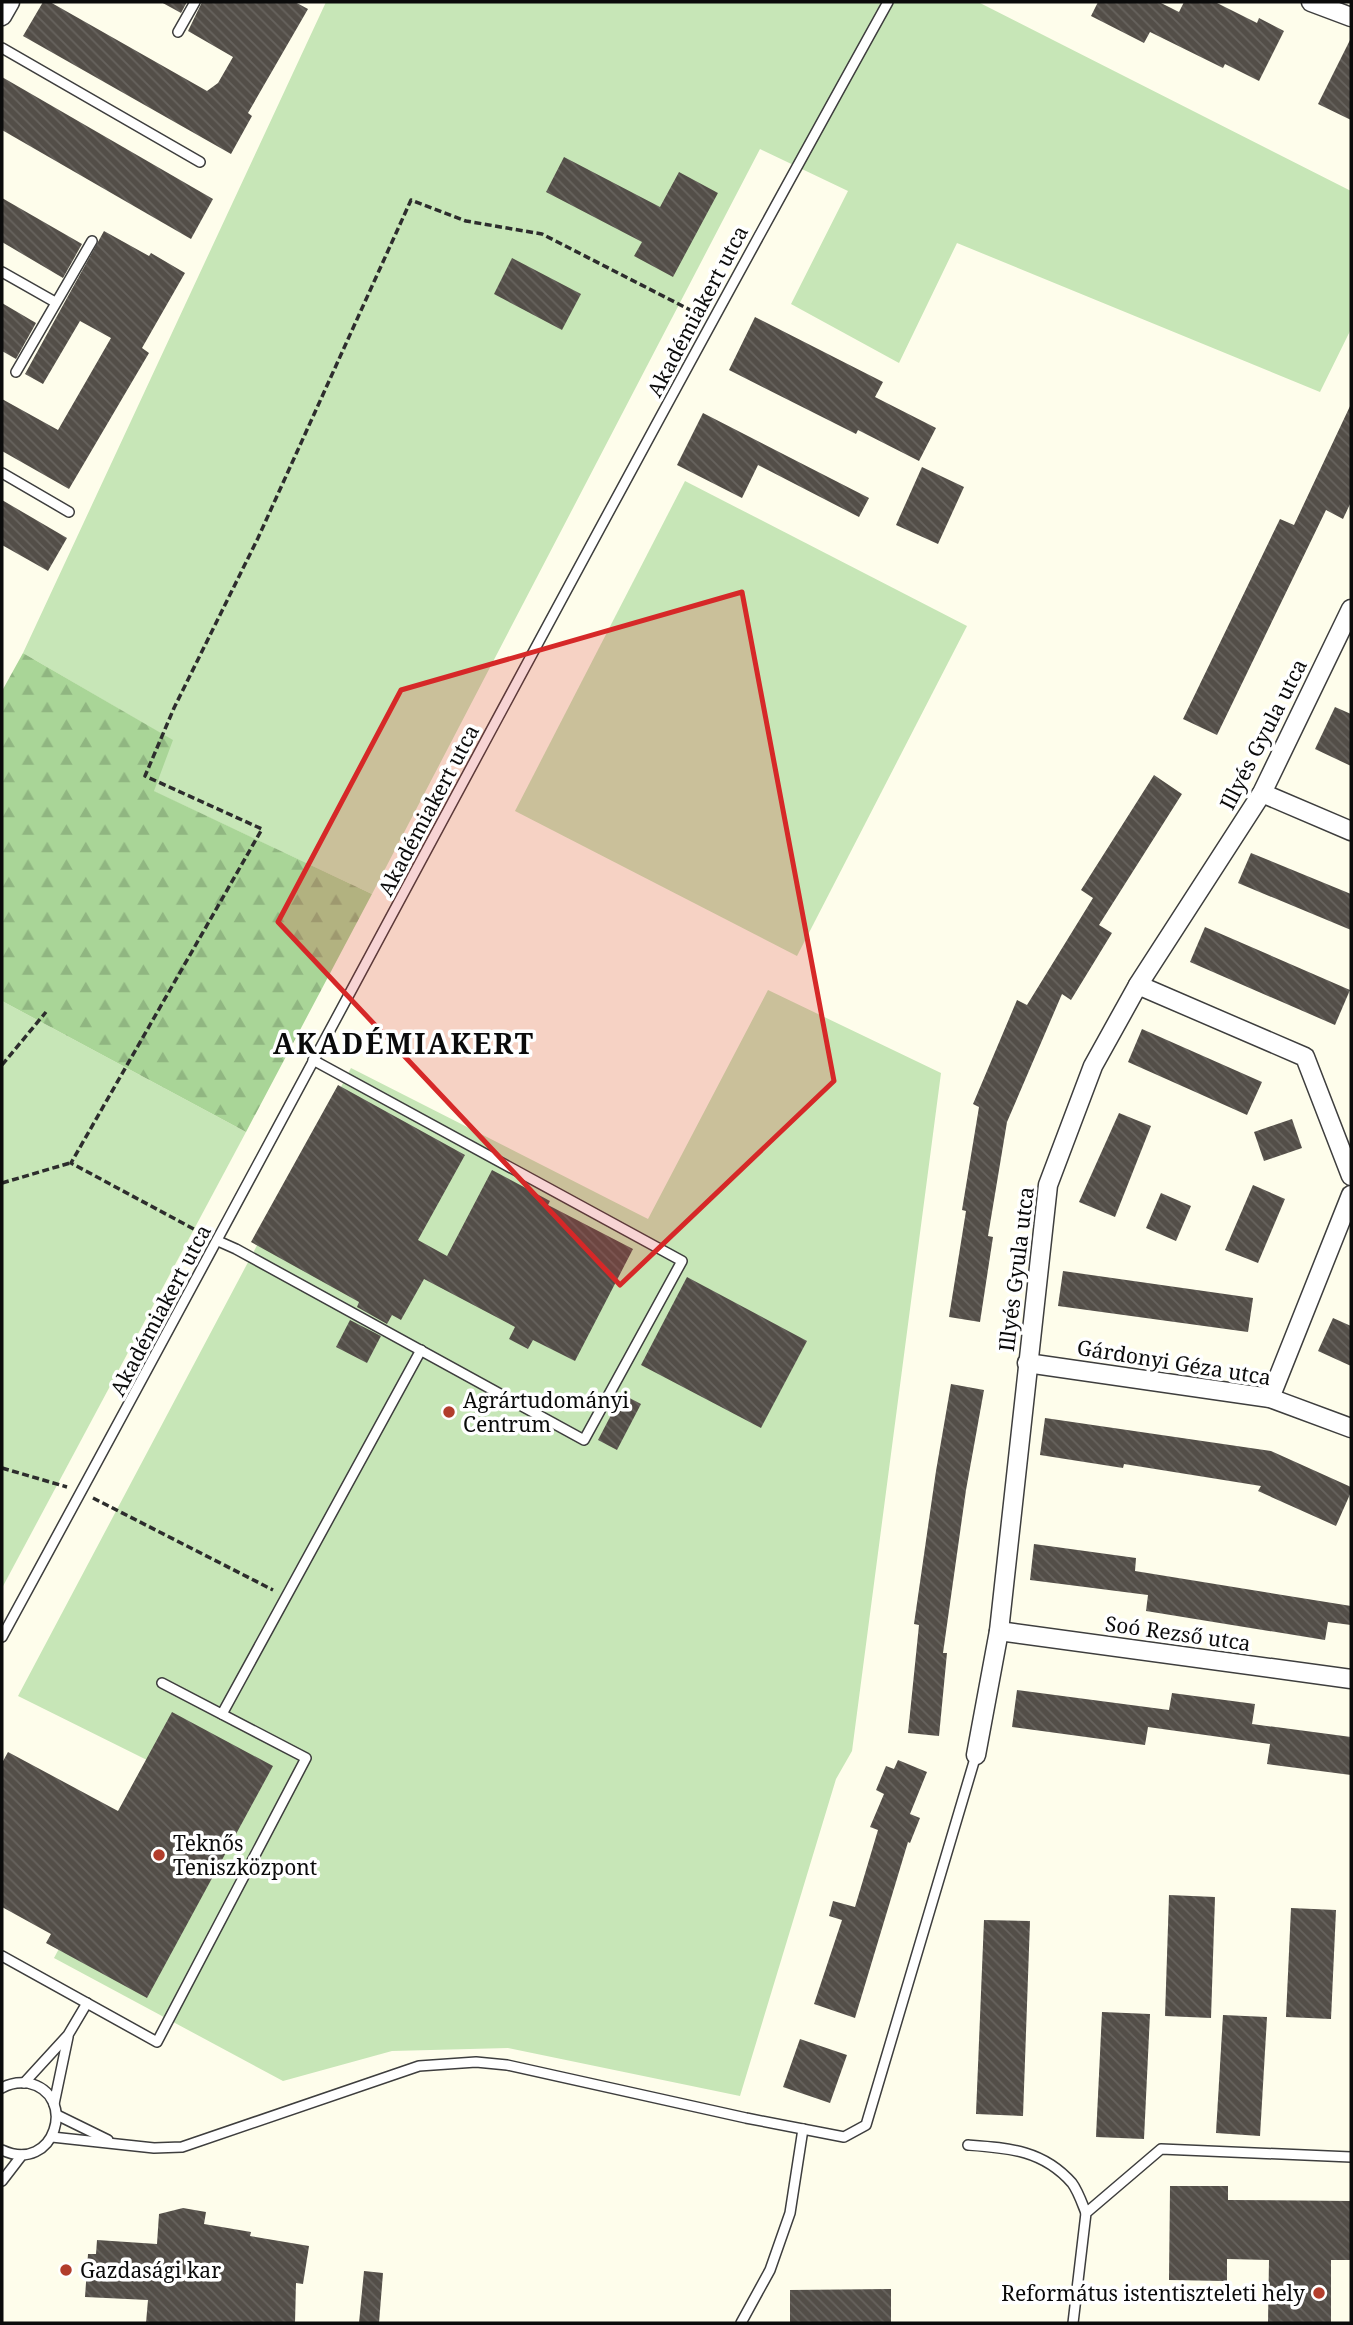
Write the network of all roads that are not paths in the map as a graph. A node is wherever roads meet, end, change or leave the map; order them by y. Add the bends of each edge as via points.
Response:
1 (10, 2) edge
2 (195, 2) edge
3 (888, 2) edge
4 (1312, 2) edge
5 (2, 16) edge
6 (1351, 17) edge
7 (178, 32) dead end
8 (2, 48) edge
9 (200, 162) dead end
10 (92, 241) dead end
11 (2, 272) edge
12 (55, 302) junction
13 (16, 372) dead end
14 (2, 473) edge
15 (69, 512) dead end
16 (1351, 609) edge
17 (1262, 793) junction
18 (1351, 831) edge
19 (1138, 985) junction
20 (313, 1060) junction
21 (1351, 1176) edge
22 (1351, 1195) edge
23 (218, 1241) junction
24 (421, 1350) junction
25 (1027, 1363) junction
26 (1270, 1398) junction
27 (1351, 1428) edge
28 (999, 1631) junction
29 (2, 1637) edge
30 (1351, 1679) edge
31 (162, 1683) dead end
32 (222, 1714) junction
33 (976, 1755) joint
34 (2, 1956) edge
35 (87, 2003) junction
36 (68, 2035) junction
37 (24, 2082) junction
38 (3, 2086) edge
39 (54, 2104) junction
40 (57, 2115) junction
41 (803, 2129) junction
42 (52, 2137) junction
43 (116, 2143) junction
44 (968, 2145) dead end
45 (2, 2150) edge
46 (22, 2155) junction
47 (1351, 2157) edge
48 (2, 2181) edge
49 (1086, 2213) junction
50 (741, 2323) edge
51 (1073, 2323) edge

1 - 5 street
2 - 7 lane
3 - 20 lane, Akadémiakert utca
4 - 6 street
8 - 9 lane
10 - 12 lane
11 - 12 lane
12 - 13 lane
14 - 15 lane
16 - 17 street, Illyés Gyula utca
17 - 18 street
17 - 19 street, Illyés Gyula utca
19 - 21 street via 1306,1057
19 - 25 street, Illyés Gyula utca via 1093,1066 1048,1185
20 - 23 lane, Akadémiakert utca
20 - 24 lane via 682,1261 584,1440
22 - 26 street
23 - 24 lane
23 - 29 lane, Akadémiakert utca
24 - 32 lane
25 - 26 street, Gárdonyi Géza utca
25 - 28 street, Illyés Gyula utca
26 - 27 street, Gárdonyi Géza utca
28 - 30 street, Soó Rezső utca
28 - 33 street, Illyés Gyula utca
31 - 32 lane
32 - 35 lane via 306,1758 157,2042
33 - 41 lane via 866,2125 844,2137
34 - 35 lane
35 - 36 lane
36 - 37 lane
36 - 39 lane
37 - 38 lane
37 - 39 lane via 42,2090
39 - 40 lane
40 - 42 lane
40 - 43 lane
41 - 43 lane via 476,2062 419,2066 181,2147
41 - 50 lane via 790,2213 770,2270
42 - 43 lane
42 - 46 lane via 34,2153
44 - 49 lane via 1004,2147 1045,2159 1073,2185
45 - 46 lane
46 - 48 lane
47 - 49 lane via 1161,2148
49 - 51 lane

